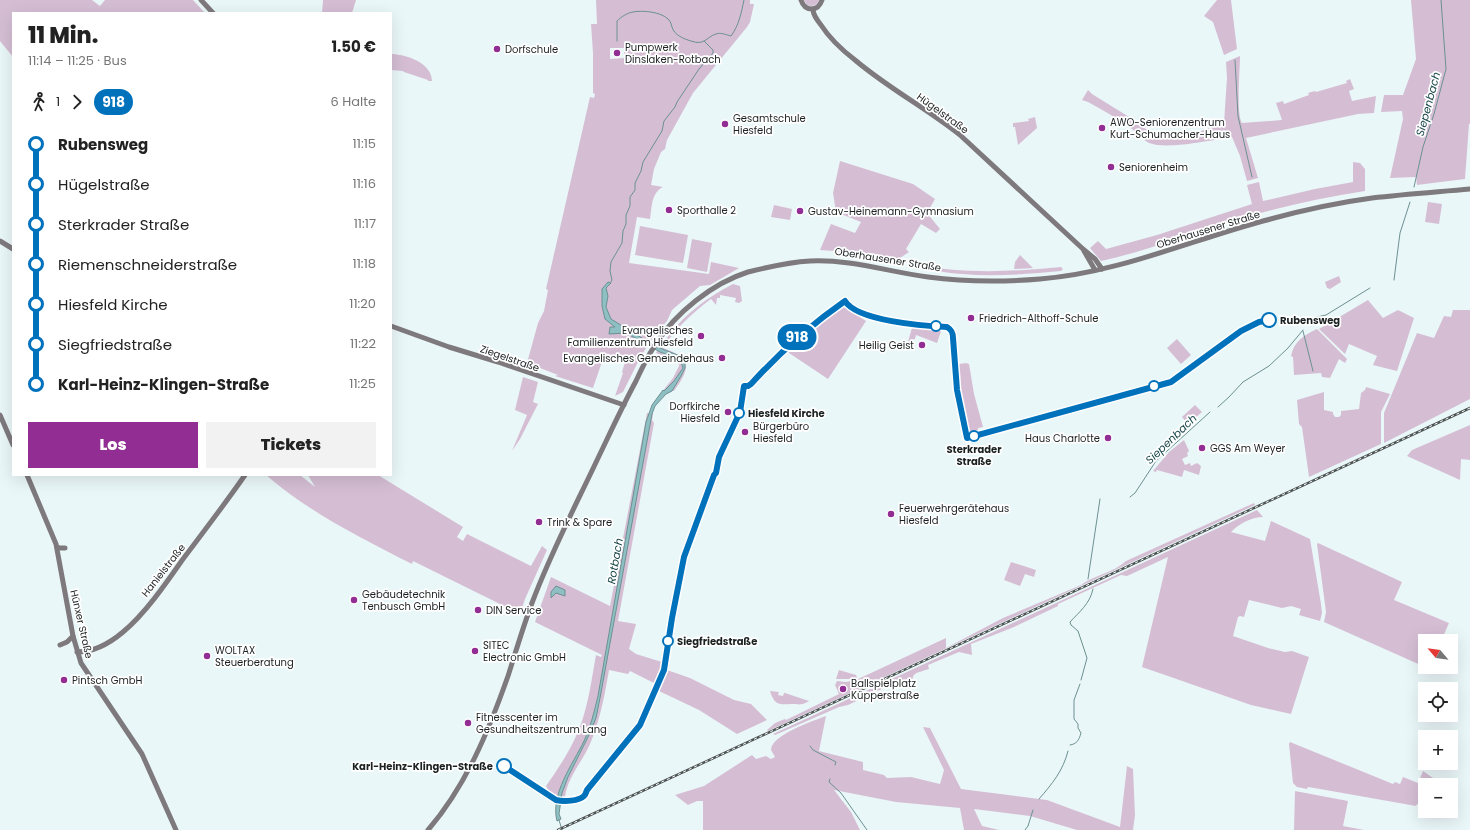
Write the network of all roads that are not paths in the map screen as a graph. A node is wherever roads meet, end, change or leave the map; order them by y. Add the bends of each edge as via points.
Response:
1 (201, 0) edge
2 (801, 0) edge
3 (822, 0) edge
4 (813, 9) junction
5 (212, 12) edge
6 (1470, 189) edge
7 (0, 241) edge
8 (12, 248) edge
9 (1083, 249) junction
10 (1102, 269) junction
11 (1095, 270) junction
12 (392, 326) edge
13 (624, 405) junction
14 (0, 416) edge
15 (12, 443) edge
16 (27, 476) edge
17 (244, 476) edge
18 (56, 547) junction
19 (65, 548) dead end
20 (73, 636) junction
21 (60, 645) dead end
22 (77, 652) junction
23 (176, 830) edge
24 (428, 830) edge

1 - 5 main road
2 - 4 main road via 806,8
3 - 4 main road via 819,6
4 - 9 main road, Hügelstraße via 826,34 837,46 874,76 960,135
6 - 10 main road, Oberhausener Straße via 1369,199 1307,210
7 - 8 main road
9 - 10 main road, Hügelstraße
9 - 11 main road, Hügelstraße
10 - 11 main road, Oberhausener Straße
11 - 13 main road, Oberhausener Straße via 1040,279 998,281 928,277 859,264 824,261 802,262 752,271 723,284 682,313 650,353
12 - 13 main road, Ziegelstraße
13 - 24 main road via 551,557 532,603 498,704 478,750 452,798
14 - 15 main road
16 - 18 main road, Hünxer Straße
17 - 22 main road, Hanielstraße via 165,584 129,627 104,645 93,650
18 - 19 main road
18 - 20 main road, Hünxer Straße
20 - 21 main road
20 - 22 main road, Hünxer Straße
22 - 23 main road, Hünxer Straße via 81,663 142,754

